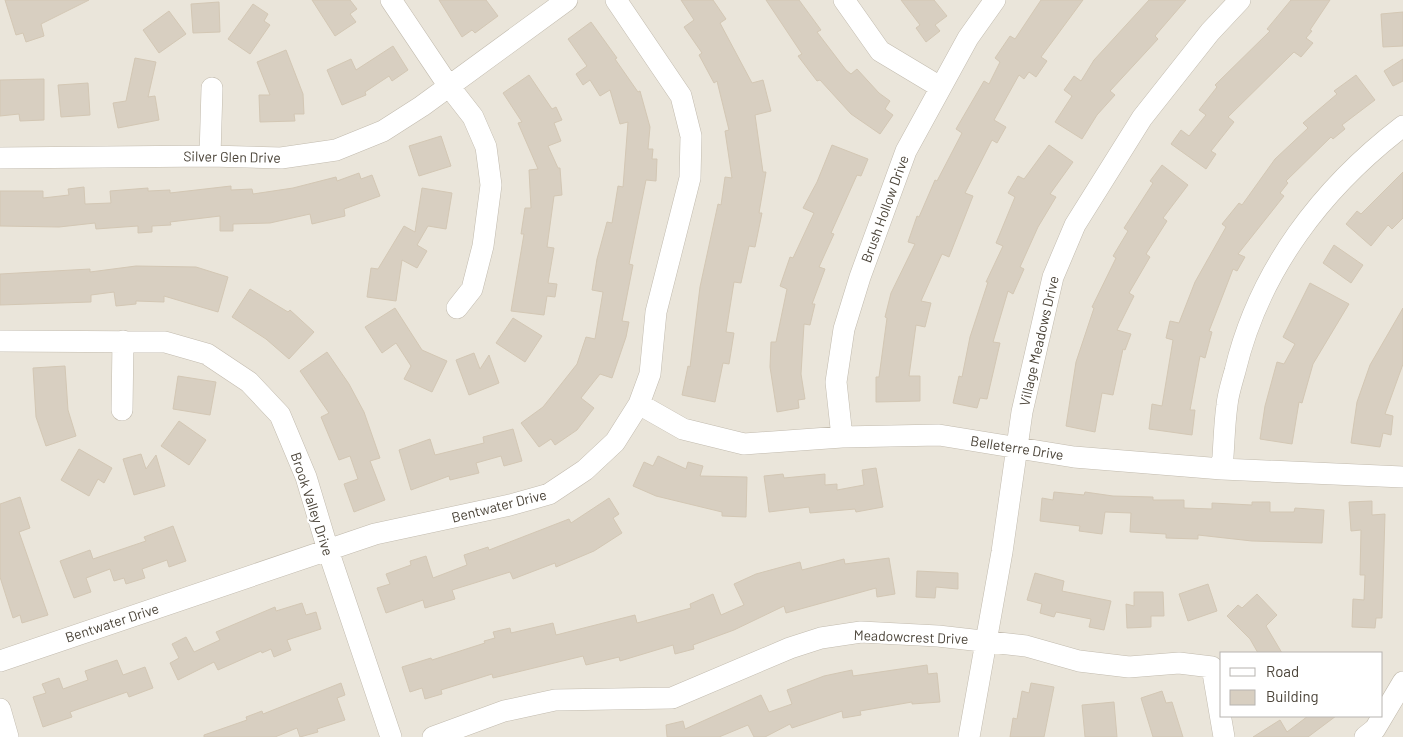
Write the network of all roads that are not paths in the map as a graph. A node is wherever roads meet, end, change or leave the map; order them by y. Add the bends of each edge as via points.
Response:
1 (391, 0) edge
2 (567, 0) edge
3 (616, 0) edge
4 (844, 0) edge
5 (995, 0) edge
6 (1240, 0) edge
7 (448, 85) junction
8 (212, 88) dead end
9 (940, 88) junction
10 (1403, 126) edge
11 (210, 156) junction
12 (0, 158) edge
13 (457, 308) dead end
14 (0, 341) edge
15 (124, 341) junction
16 (638, 404) junction
17 (122, 410) dead end
18 (842, 437) junction
19 (1018, 448) junction
20 (1222, 469) junction
21 (1403, 477) edge
22 (328, 550) junction
23 (987, 640) junction
24 (0, 661) edge
25 (1403, 682) edge
26 (0, 709) edge
27 (1220, 714) edge
28 (1383, 716) edge
29 (1221, 717) edge
30 (1382, 717) edge
31 (8, 737) edge
32 (391, 737) edge
33 (433, 737) edge
34 (969, 737) edge
35 (1224, 737) edge
36 (1365, 737) edge

1 - 7 street
2 - 7 street, Silver Glen Drive
3 - 16 street, Bentwater Drive via 681,96 691,136 690,178 656,312 650,374
4 - 9 street via 880,51
5 - 9 street, Brush Hollow Drive via 968,38
6 - 19 street, Village Meadows Drive via 1210,32 1142,118 1075,225 1053,277 1022,412
7 - 11 street, Silver Glen Drive via 383,131 336,150 281,158
7 - 13 street via 474,117 486,147 491,185 483,246 472,289
8 - 11 street
9 - 18 street, Brush Hollow Drive via 906,151 844,329 836,382
10 - 20 street via 1368,153 1330,190 1294,237 1262,290 1240,347 1227,403
11 - 12 street, Silver Glen Drive
14 - 15 street, Brook Valley Drive
15 - 17 street
15 - 22 street, Brook Valley Drive via 165,342 207,354 248,382 280,416 306,477
16 - 18 street, Belleterre Drive via 682,429 744,444
16 - 22 street, Bentwater Drive via 616,442 585,470 549,494 375,534
18 - 19 street, Belleterre Drive via 939,435
19 - 20 street, Belleterre Drive via 1074,457
19 - 23 street, Village Meadows Drive
20 - 21 street, Belleterre Drive
22 - 24 street, Bentwater Drive
22 - 32 street, Brook Valley Drive
23 - 27 street, Meadowcrest Drive via 1026,646 1079,661 1129,667 1179,662 1212,667
23 - 33 street, Meadowcrest Drive via 861,632 821,638 672,698 555,700 504,711
23 - 34 street, Village Meadows Drive
25 - 28 street
26 - 31 street
29 - 35 street, Meadowcrest Drive
30 - 36 street

